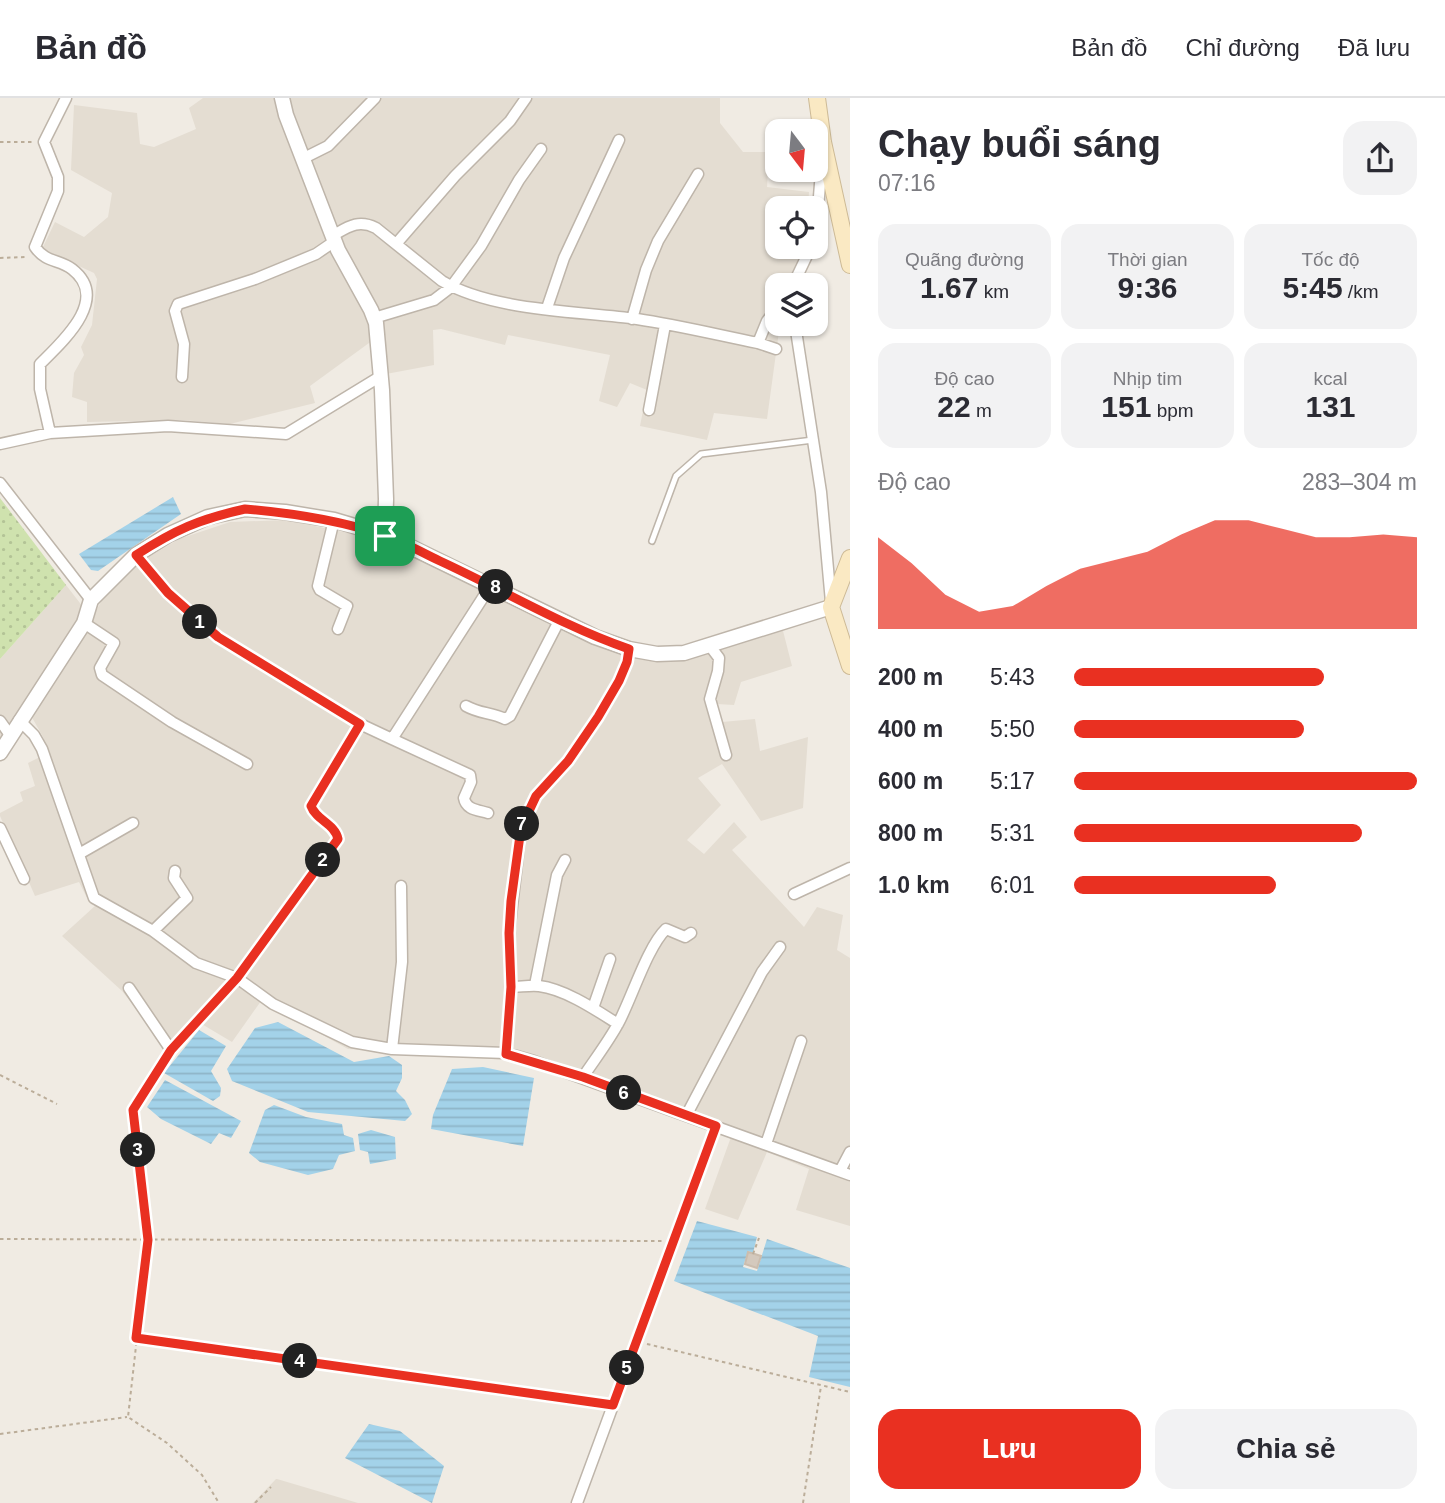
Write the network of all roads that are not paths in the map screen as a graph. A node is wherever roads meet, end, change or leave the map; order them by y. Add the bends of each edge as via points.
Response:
1 (66, 98) edge
2 (282, 98) edge
3 (375, 98) edge
4 (526, 98) edge
5 (817, 98) edge
6 (820, 119) edge
7 (619, 140) dead end
8 (541, 149) dead end
9 (302, 159) junction
10 (828, 165) edge
11 (698, 174) dead end
12 (334, 238) junction
13 (396, 244) junction
14 (850, 265) edge
15 (451, 287) junction
16 (547, 308) junction
17 (374, 318) junction
18 (632, 319) junction
19 (665, 325) junction
20 (765, 326) edge
21 (796, 336) edge
22 (758, 343) junction
23 (776, 349) dead end
24 (381, 376) junction
25 (182, 377) dead end
26 (649, 410) dead end
27 (50, 433) junction
28 (813, 440) junction
29 (0, 444) edge
30 (0, 483) edge
31 (334, 520) junction
32 (385, 536) junction
33 (652, 541) dead end
34 (136, 555) junction
35 (850, 558) edge
36 (491, 585) junction
37 (91, 600) junction
38 (831, 607) junction
39 (559, 621) junction
40 (84, 623) junction
41 (338, 629) dead end
42 (710, 646) junction
43 (629, 649) junction
44 (850, 666) edge
45 (466, 706) dead end
46 (19, 720) junction
47 (0, 721) edge
48 (360, 724) junction
49 (10, 735) junction
50 (392, 739) junction
51 (0, 752) edge
52 (726, 755) dead end
53 (247, 764) dead end
54 (488, 813) dead end
55 (133, 822) dead end
56 (0, 828) edge
57 (79, 854) junction
58 (565, 860) dead end
59 (850, 868) edge
60 (175, 871) dead end
61 (24, 879) dead end
62 (401, 886) dead end
63 (794, 894) dead end
64 (153, 931) junction
65 (691, 933) dead end
66 (780, 947) dead end
67 (610, 959) dead end
68 (237, 978) junction
69 (535, 985) junction
70 (511, 987) junction
71 (129, 988) dead end
72 (593, 1008) junction
73 (618, 1024) junction
74 (802, 1041) dead end
75 (392, 1049) junction
76 (506, 1054) junction
77 (583, 1077) junction
78 (686, 1116) junction
79 (716, 1126) junction
80 (766, 1144) junction
81 (850, 1152) edge
82 (845, 1173) edge
83 (577, 1503) edge

1 - 27 street via 44,142 58,177 58,191 35,247 41,256 72,269 85,285 85,308 74,331 40,364 40,389
2 - 9 street
3 - 9 street via 328,146
4 - 13 street
5 - 6 main road
7 - 16 street via 564,258
8 - 15 street
9 - 12 street
10 - 14 main road
11 - 18 street via 657,241
12 - 13 street via 356,223 367,224
12 - 17 street
12 - 25 street via 316,254 178,304 175,311 184,344
13 - 15 street
15 - 16 street via 484,299
15 - 17 street via 434,300
16 - 18 street
17 - 24 street
18 - 19 street
19 - 22 street
19 - 26 street
20 - 22 street
21 - 28 street
22 - 23 street
24 - 27 street via 286,434 168,426
24 - 32 street
27 - 29 street
28 - 33 lane via 701,454 676,476
28 - 38 street
30 - 37 street
31 - 32 street
31 - 34 street via 245,509 208,517
31 - 41 street via 318,586 347,606
32 - 36 street
34 - 37 street
34 - 48 street via 168,593 218,637
35 - 38 main road
36 - 39 street
36 - 50 street
37 - 40 street
38 - 42 street
38 - 44 main road
39 - 43 street
39 - 45 street via 510,716 481,714
40 - 46 street
40 - 53 street via 114,643 100,668 102,675
42 - 43 street via 657,654
42 - 52 street via 719,658 710,699
43 - 70 street via 619,681 598,717 568,761 536,796 521,828 509,933
46 - 49 street
46 - 57 street via 42,749
47 - 49 street
48 - 50 street
48 - 68 street via 311,806 338,839
49 - 51 street
50 - 54 street via 470,775 466,805
55 - 57 street
56 - 61 street
57 - 64 street via 94,898
58 - 69 street via 557,874
59 - 63 street
60 - 64 street via 174,878 187,898
62 - 75 street via 402,962
64 - 68 street via 197,963
65 - 73 street via 685,937 663,931
66 - 78 street via 762,972
67 - 72 street
68 - 71 street via 171,1050
68 - 75 street via 272,1004 319,1027 352,1042
69 - 70 street
69 - 72 street
70 - 76 street
72 - 73 street
73 - 77 street
74 - 80 street
75 - 76 street
76 - 77 street
77 - 78 street
78 - 79 street
79 - 80 street
79 - 83 street
80 - 82 street
81 - 82 street

